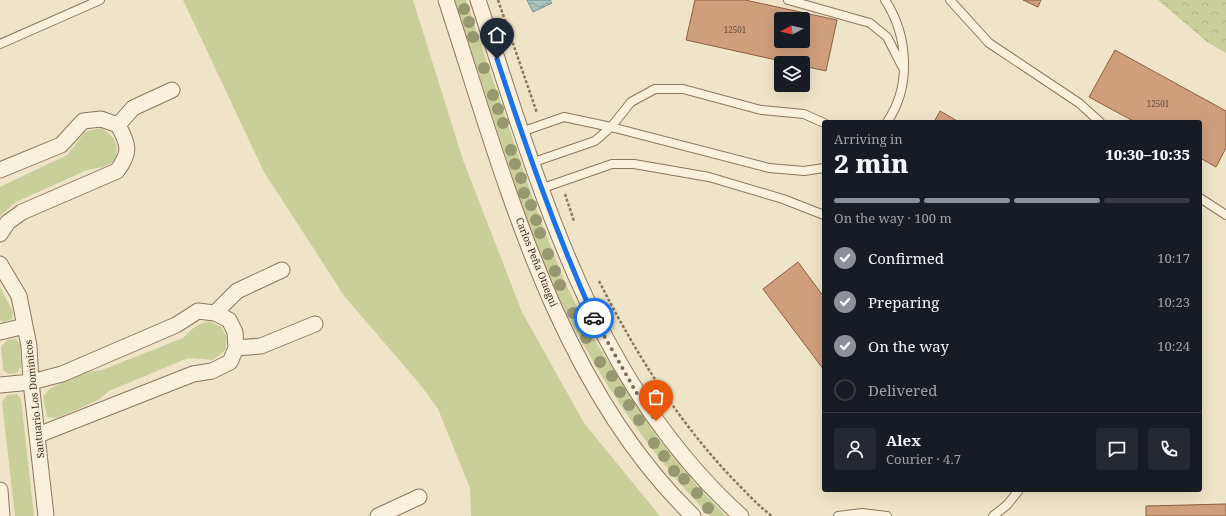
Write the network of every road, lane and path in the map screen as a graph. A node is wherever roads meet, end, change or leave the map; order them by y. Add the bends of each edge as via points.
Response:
1 (100, 0) edge
2 (446, 0) edge
3 (478, 0) edge
4 (498, 0) edge
5 (788, 0) edge
6 (884, 0) edge
7 (950, 0) edge
8 (0, 44) edge
9 (904, 70) junction
10 (172, 90) dead end
11 (888, 120) edge
12 (1098, 120) edge
13 (822, 122) edge
14 (118, 125) junction
15 (541, 125) junction
16 (610, 127) junction
17 (521, 132) junction
18 (532, 163) junction
19 (822, 168) edge
20 (0, 170) edge
21 (561, 182) junction
22 (540, 189) junction
23 (1202, 199) edge
24 (822, 214) edge
25 (1226, 215) edge
26 (576, 227) dead end
27 (0, 234) edge
28 (0, 264) edge
29 (282, 270) dead end
30 (596, 276) dead end
31 (215, 312) junction
32 (315, 324) dead end
33 (25, 326) junction
34 (0, 332) edge
35 (236, 348) junction
36 (31, 382) junction
37 (0, 386) edge
38 (38, 435) junction
39 (0, 490) edge
40 (1017, 492) edge
41 (419, 497) dead end
42 (1, 509) edge
43 (46, 516) edge
44 (378, 516) edge
45 (693, 516) edge
46 (741, 516) edge
47 (772, 516) edge
48 (838, 516) edge
49 (887, 516) edge
50 (993, 516) edge

1 - 8 lane
2 - 45 street, Carlos Peña Otaegui via 541,278 573,346 607,408 634,448 658,479
3 - 17 street
4 - 15 path
5 - 9 lane via 870,23 887,37
6 - 9 lane via 897,22 902,38
7 - 12 lane via 989,43 1079,103
9 - 11 lane via 902,87
10 - 14 street via 133,108
13 - 16 lane via 804,114 761,110 683,89 655,89 631,102
14 - 20 street via 101,119 83,121 61,145
14 - 27 street via 126,140 126,158 117,171 22,212 8,222
15 - 16 lane via 564,117
15 - 17 lane
16 - 18 lane via 596,141
16 - 19 lane via 769,168 804,171
17 - 18 street
18 - 22 street
21 - 22 lane
21 - 24 lane via 612,164 634,164 709,177 783,198
21 - 26 path
22 - 46 street via 594,319 636,392 677,449 700,476
23 - 25 lane
28 - 33 street, Santuario Los Dominicos via 18,296
29 - 31 street via 237,290
30 - 47 path via 634,345 692,431 726,471
31 - 35 street via 228,320 236,332
31 - 36 street via 198,311 176,325 62,374
32 - 35 street via 262,346
33 - 34 street
33 - 36 street, Santuario Los Dominicos
35 - 38 street via 230,362 212,371 193,374
36 - 37 street
36 - 38 street, Santuario Los Dominicos
38 - 43 street, Santuario Los Dominicos
39 - 42 street
40 - 50 lane
41 - 44 street
48 - 49 lane via 862,513

